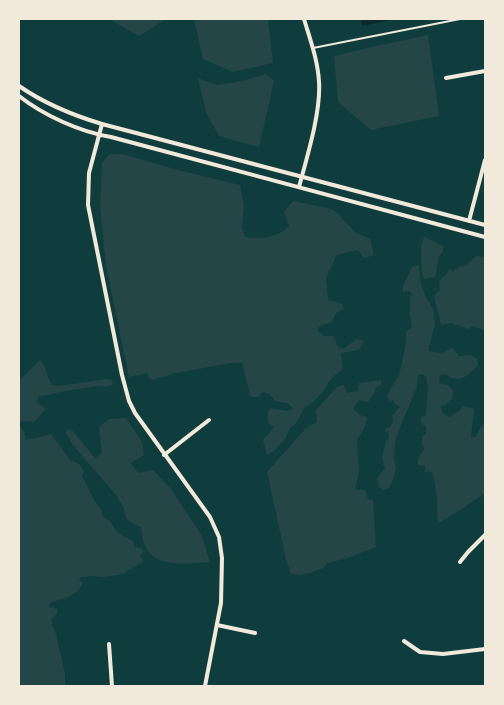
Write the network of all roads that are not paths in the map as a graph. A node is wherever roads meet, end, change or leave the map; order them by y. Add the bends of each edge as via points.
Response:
1 (304, 19) edge
2 (460, 19) edge
3 (313, 48) junction
4 (485, 71) edge
5 (446, 78) dead end
6 (19, 86) edge
7 (19, 96) edge
8 (102, 124) junction
9 (99, 135) junction
10 (485, 160) edge
11 (302, 177) junction
12 (299, 187) junction
13 (469, 221) junction
14 (485, 225) edge
15 (485, 237) edge
16 (209, 420) dead end
17 (164, 455) junction
18 (485, 535) edge
19 (460, 562) dead end
20 (217, 625) junction
21 (255, 633) dead end
22 (404, 641) dead end
23 (109, 644) dead end
24 (485, 649) edge
25 (112, 686) edge
26 (205, 686) edge

1 - 3 street
2 - 3 lane
3 - 11 street via 319,97
4 - 5 street
6 - 8 street via 52,106
7 - 9 street via 49,115
8 - 9 street
8 - 11 street
9 - 12 street
9 - 17 street via 89,173 88,205 115,341 129,401
10 - 13 street
11 - 12 street
11 - 13 street
12 - 15 street
13 - 14 street
16 - 17 street
17 - 20 street via 210,517 219,537 222,558
18 - 19 street
20 - 21 street
20 - 26 street
22 - 24 street via 420,652 443,654
23 - 25 street

